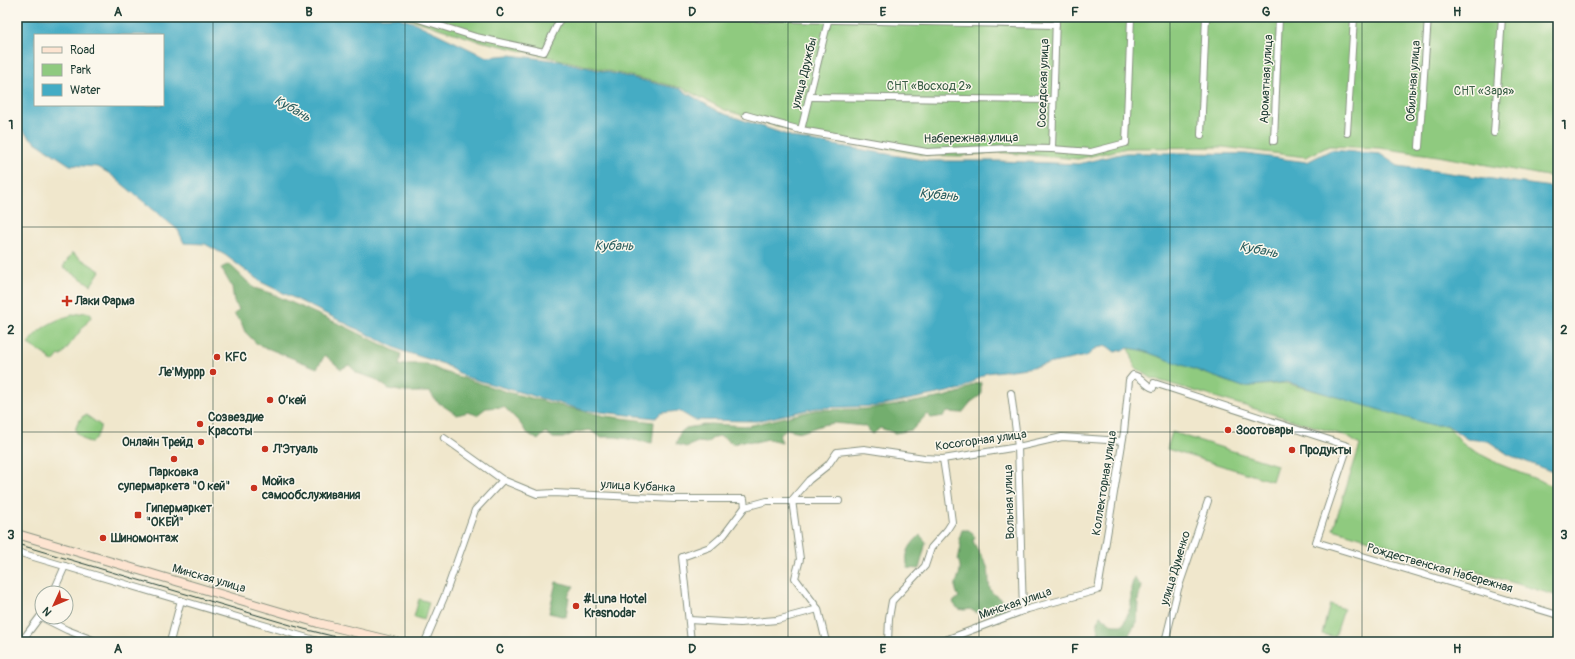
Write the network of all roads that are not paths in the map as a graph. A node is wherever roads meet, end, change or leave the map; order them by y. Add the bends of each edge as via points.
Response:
1 (412, 17) edge
2 (560, 17) edge
3 (704, 17) edge
4 (1056, 17) edge
5 (1131, 17) edge
6 (1206, 17) edge
7 (1279, 17) edge
8 (1354, 17) edge
9 (1428, 17) edge
10 (1502, 17) edge
11 (828, 21) junction
12 (1056, 25) junction
13 (810, 97) junction
14 (1053, 100) junction
15 (746, 115) dead end
16 (801, 130) junction
17 (1347, 133) dead end
18 (1494, 133) dead end
19 (1201, 135) dead end
20 (1274, 142) dead end
21 (1419, 147) dead end
22 (1052, 149) junction
23 (1010, 393) dead end
24 (444, 438) dead end
25 (1122, 441) junction
26 (1018, 447) junction
27 (943, 459) junction
28 (503, 480) junction
29 (792, 500) junction
30 (839, 501) dead end
31 (1208, 502) dead end
32 (745, 507) junction
33 (17, 534) edge
34 (1316, 542) joint
35 (17, 552) edge
36 (65, 566) junction
37 (57, 585) edge
38 (1098, 590) joint
39 (181, 600) junction
40 (818, 609) junction
41 (1023, 611) junction
42 (1558, 615) edge
43 (690, 620) junction
44 (34, 624) edge
45 (58, 625) edge
46 (21, 642) edge
47 (98, 642) edge
48 (170, 642) edge
49 (320, 642) edge
50 (396, 642) edge
51 (425, 642) edge
52 (691, 642) edge
53 (826, 642) edge
54 (888, 642) edge
55 (940, 642) edge
56 (1165, 642) edge

1 - 2 street via 476,37 544,52
3 - 11 street
4 - 12 street, Соседская улица
5 - 22 street, Набережная улица via 1126,143 1091,152
6 - 19 street
7 - 20 street, Ароматная улица
8 - 17 street
9 - 21 street, Обильная улица
10 - 18 street
11 - 12 street
11 - 13 street, улица Дружбы
12 - 14 street, Соседская улица
13 - 14 street
13 - 16 street, улица Дружбы
14 - 22 street, Соседская улица
15 - 16 street, Набережная улица
16 - 22 street, Набережная улица via 927,152 1010,148
23 - 26 street, Вольная улица
24 - 28 street, улица Кубанка
25 - 26 street, Косогорная улица via 1062,437
25 - 34 street, Коллекторная улица via 1129,380 1133,375 1144,381 1148,387 1153,388 1154,383 1348,446
25 - 38 street, Коллекторная улица
26 - 27 street, Косогорная улица
26 - 41 street, Вольная улица
27 - 29 street, Косогорная улица via 864,449 837,452 828,465 809,480
27 - 54 street via 952,522 931,548 925,566 892,601 888,618
28 - 32 street, улица Кубанка via 537,494 744,499
28 - 51 street via 475,510 445,595
29 - 30 street
29 - 32 street via 767,501
29 - 40 street via 800,559 795,578
31 - 56 street, улица Думенко via 1178,589
32 - 43 street via 724,535 710,547 682,557
33 - 50 main road, Минская улица via 303,618
34 - 42 street, Рождественская Набережная
35 - 36 street
36 - 37 street
36 - 39 street
38 - 41 street, Минская улица
39 - 48 street
39 - 49 street
40 - 43 street via 777,620 740,623
40 - 53 street
41 - 55 street, Минская улица
43 - 52 street
44 - 46 street
45 - 47 street

